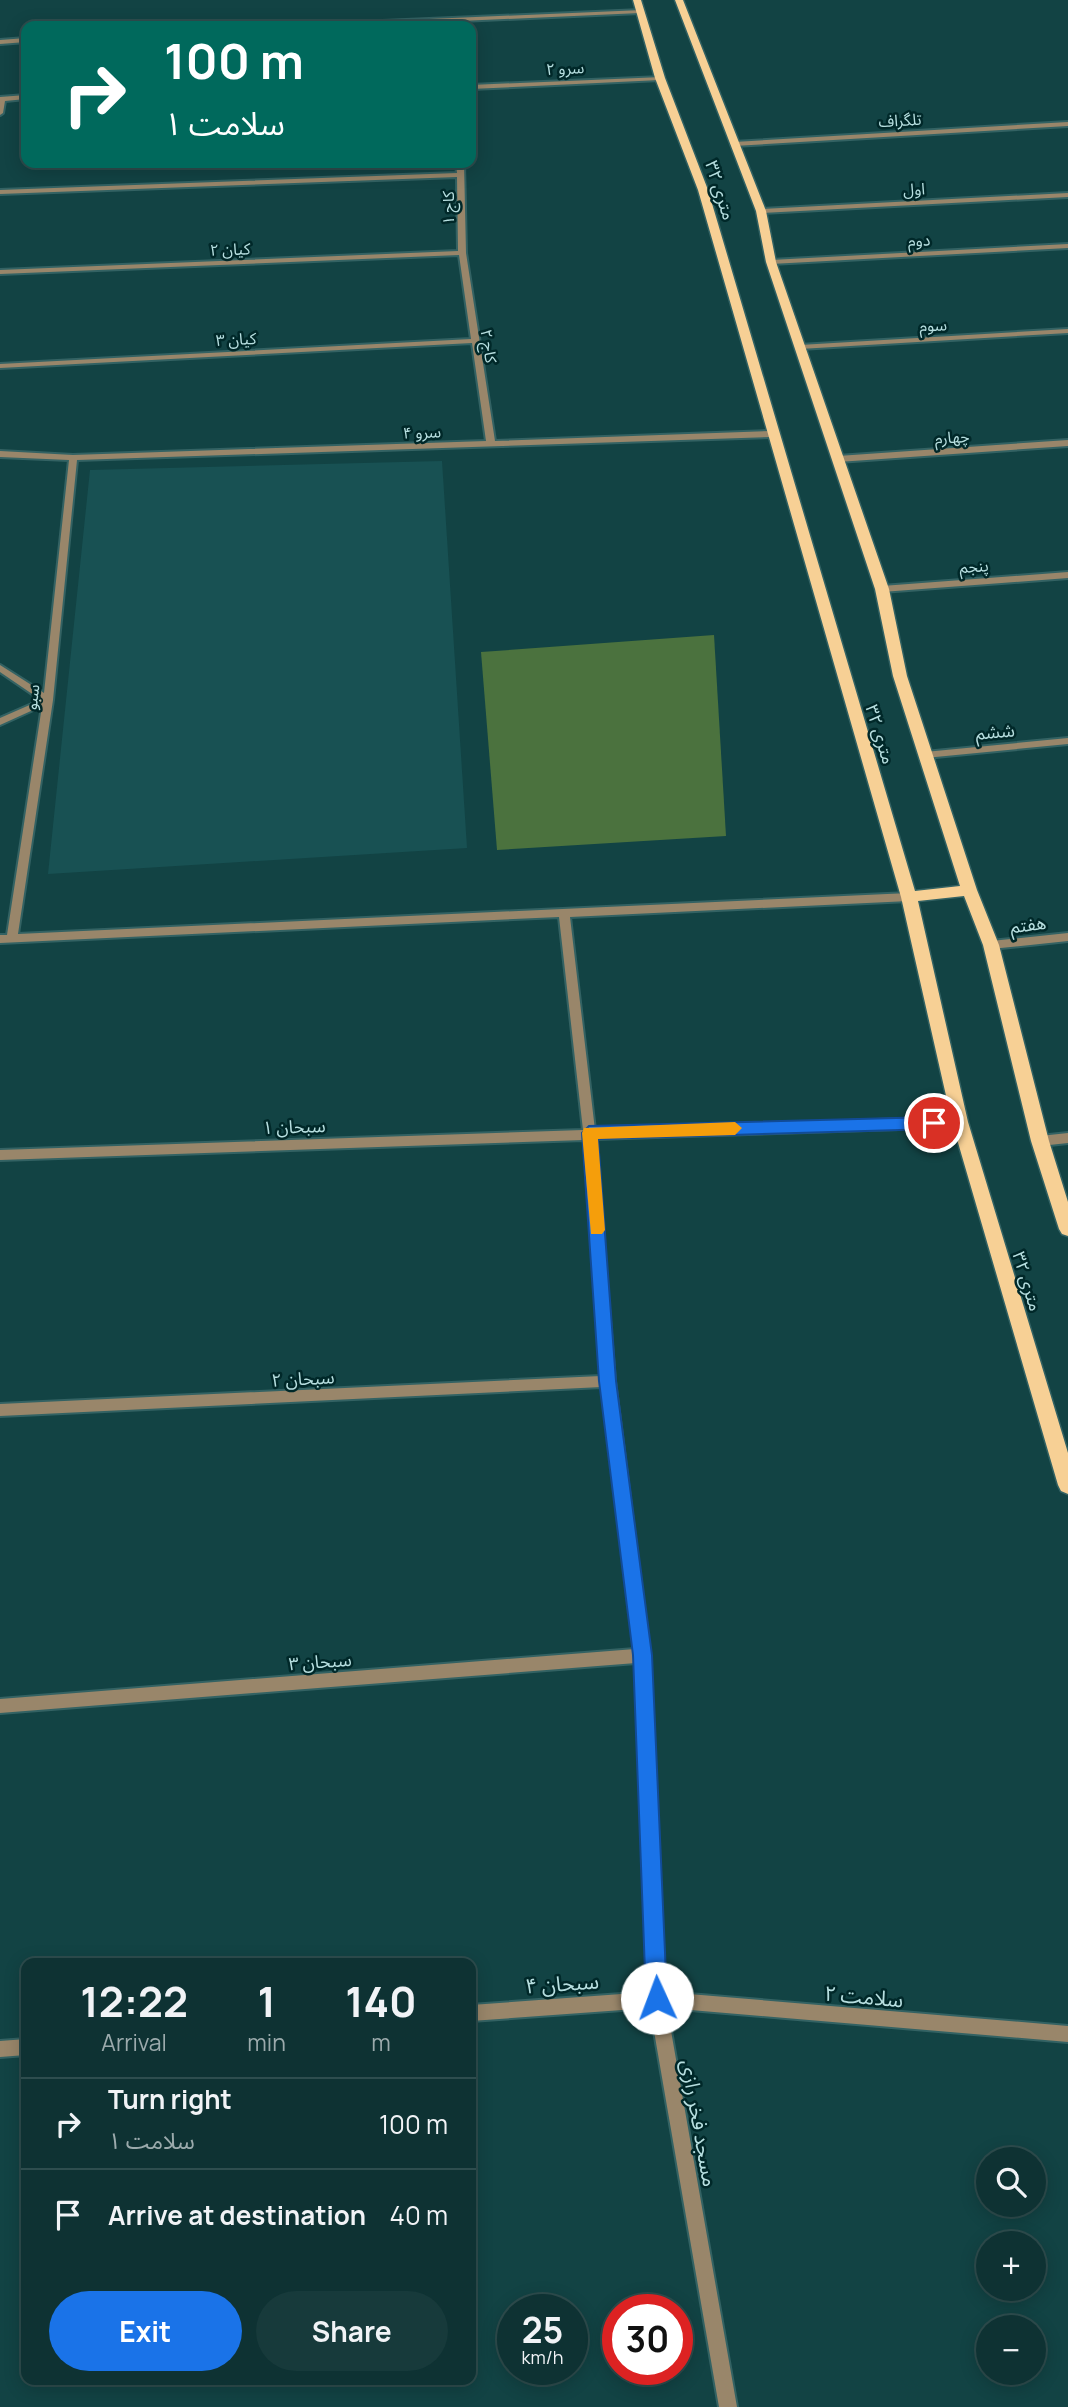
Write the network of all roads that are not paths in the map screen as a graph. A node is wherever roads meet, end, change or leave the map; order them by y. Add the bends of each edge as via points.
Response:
1 (679, 0) edge
2 (638, 5) edge
3 (390, 21) edge
4 (21, 40) edge
5 (0, 42) edge
6 (660, 78) junction
7 (476, 87) edge
8 (21, 97) edge
9 (1, 99) edge
10 (0, 113) edge
11 (1068, 124) edge
12 (734, 144) junction
13 (460, 168) edge
14 (461, 175) junction
15 (0, 192) edge
16 (1068, 195) edge
17 (761, 211) junction
18 (1068, 246) edge
19 (462, 253) junction
20 (771, 262) junction
21 (0, 272) edge
22 (1068, 331) edge
23 (474, 341) junction
24 (800, 347) junction
25 (0, 366) edge
26 (772, 434) junction
27 (1068, 443) edge
28 (491, 444) junction
29 (0, 454) edge
30 (73, 458) junction
31 (838, 459) junction
32 (1068, 575) edge
33 (882, 589) junction
34 (0, 668) edge
35 (48, 700) junction
36 (0, 722) edge
37 (1068, 741) edge
38 (925, 755) junction
39 (969, 890) junction
40 (909, 897) junction
41 (564, 913) junction
42 (1068, 937) edge
43 (0, 939) edge
44 (12, 939) junction
45 (991, 945) junction
46 (960, 1122) junction
47 (589, 1133) junction
48 (1068, 1138) edge
49 (1041, 1141) junction
50 (0, 1155) edge
51 (1068, 1229) edge
52 (608, 1381) junction
53 (0, 1410) edge
54 (1068, 1485) edge
55 (643, 1655) junction
56 (0, 1706) edge
57 (657, 1998) junction
58 (476, 2013) edge
59 (1068, 2035) edge
60 (21, 2047) edge
61 (0, 2049) edge
62 (728, 2407) edge

1 - 12 main road, ۳۲ متری
2 - 3 street
2 - 6 main road, ۳۲ متری
4 - 5 street
6 - 7 street, سرو ۲
6 - 26 main road, ۳۲ متری via 703,190
8 - 9 street
9 - 10 street
11 - 12 street, تلگراف
12 - 17 main road, ۳۲ متری
13 - 14 street, کاج ۱
14 - 15 street
14 - 19 street, کاج ۱
16 - 17 street, اول
17 - 20 main road, ۳۲ متری
18 - 20 street, دوم
19 - 21 street, کیان ۲
19 - 23 street, کاج ۲
20 - 24 main road, ۳۲ متری
22 - 24 street, سوم
23 - 25 street, کیان ۳
23 - 28 street, کاج ۲
24 - 31 main road, ۳۲ متری
26 - 28 street, سرو ۴
26 - 40 main road, ۳۲ متری
27 - 31 street, چهارم
28 - 30 street, سرو ۴
29 - 30 street, سرو ۴
30 - 35 street, سبو
31 - 33 main road, ۳۲ متری
32 - 33 street, پنجم
33 - 38 main road, ۳۲ متری via 900,676
34 - 35 street
35 - 36 street
35 - 44 street, سبو
37 - 38 street, ششم
38 - 39 main road, ۳۲ متری
39 - 40 main road
39 - 45 main road, ۳۲ متری
40 - 41 street
40 - 46 main road, ۳۲ متری
41 - 44 street
41 - 47 street, مسجد فخر رازی
42 - 45 street, هفتم
43 - 44 street
45 - 49 main road, ۳۲ متری
46 - 47 street, سبحان ۱
46 - 54 main road, ۳۲ متری
47 - 50 street, سبحان ۱
47 - 52 street, مسجد فخر رازی
48 - 49 street
49 - 51 main road, ۳۲ متری
52 - 53 street, سبحان ۲
52 - 55 street, مسجد فخر رازی
55 - 56 street, سبحان ۳
55 - 57 street, مسجد فخر رازی
57 - 58 street, سبحان ۴
57 - 59 street, سلامت ۲
57 - 62 street, مسجد فخر رازی
60 - 61 street

